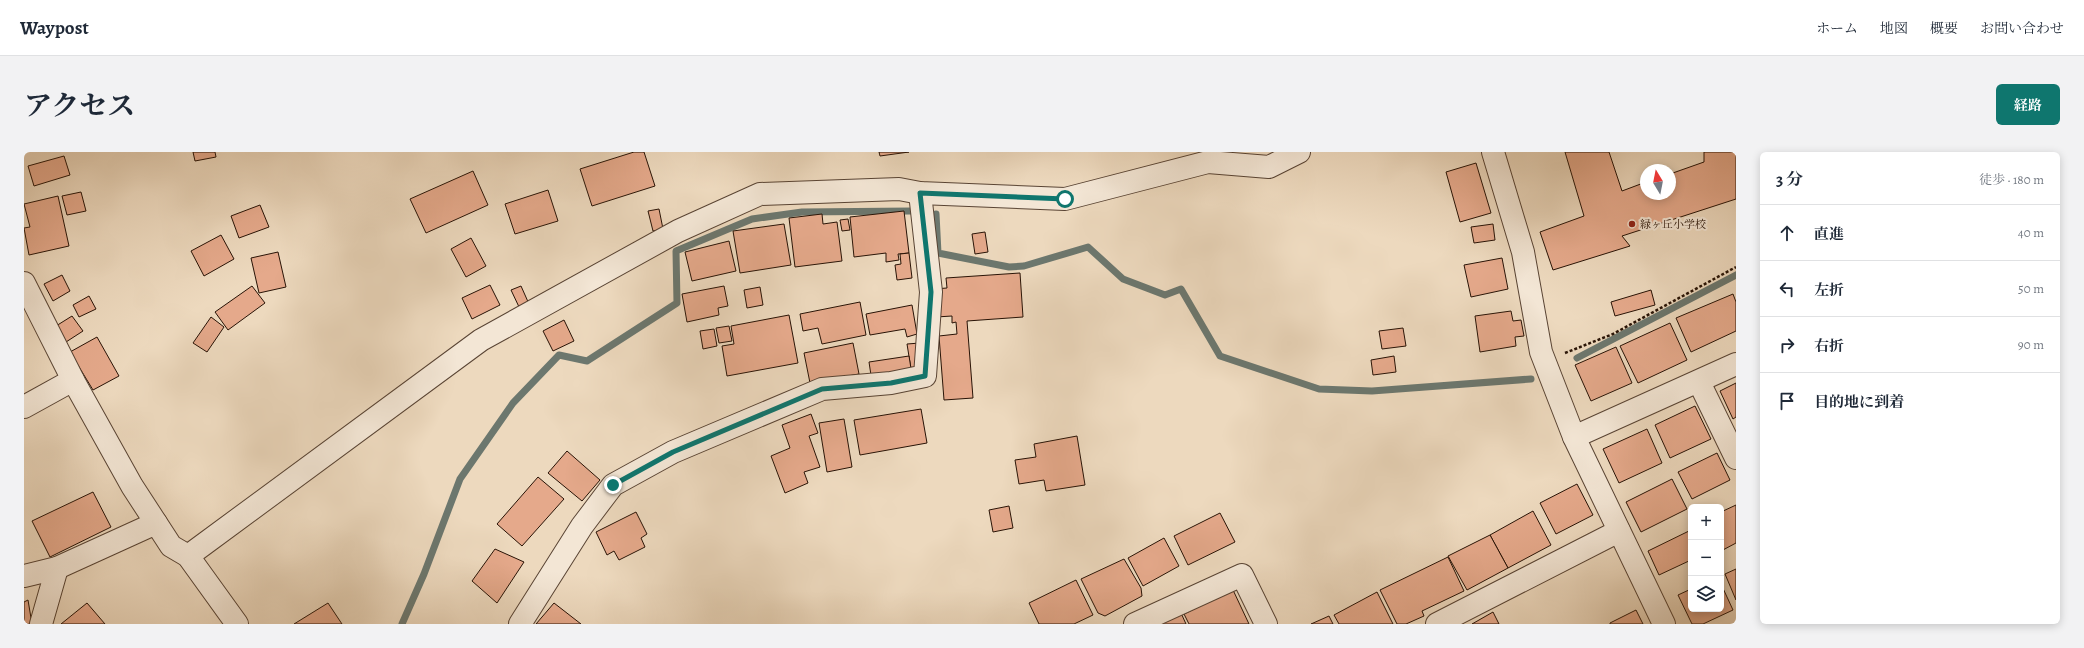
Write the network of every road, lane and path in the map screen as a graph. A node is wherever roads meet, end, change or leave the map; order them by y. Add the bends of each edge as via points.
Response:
1 (1299, 152) edge
2 (1493, 152) edge
3 (920, 193) junction
4 (1736, 267) edge
5 (24, 283) edge
6 (1544, 362) junction
7 (1736, 364) edge
8 (73, 380) junction
9 (1699, 382) junction
10 (24, 407) edge
11 (1574, 437) junction
12 (1736, 458) edge
13 (156, 524) junction
14 (1619, 530) junction
15 (188, 556) junction
16 (57, 568) junction
17 (24, 576) edge
18 (230, 622) edge
19 (41, 624) edge
20 (520, 624) edge
21 (1135, 624) edge
22 (1266, 624) edge
23 (1437, 624) edge
24 (1664, 624) edge

1 - 3 street via 1269,167 1208,162 1065,199
2 - 6 street via 1522,252
3 - 15 street via 899,189 760,194 678,231 481,340
3 - 20 street via 931,292 925,376 891,383 822,389 673,452 613,485 582,526
4 - 6 path via 1613,334
5 - 8 street
6 - 11 street
7 - 9 street
8 - 10 street
8 - 13 street
9 - 11 street
9 - 12 street
11 - 14 street
13 - 15 street via 171,546
13 - 16 street
14 - 23 street
14 - 24 street
15 - 18 street
16 - 17 street
16 - 19 street
21 - 22 street via 1242,574

